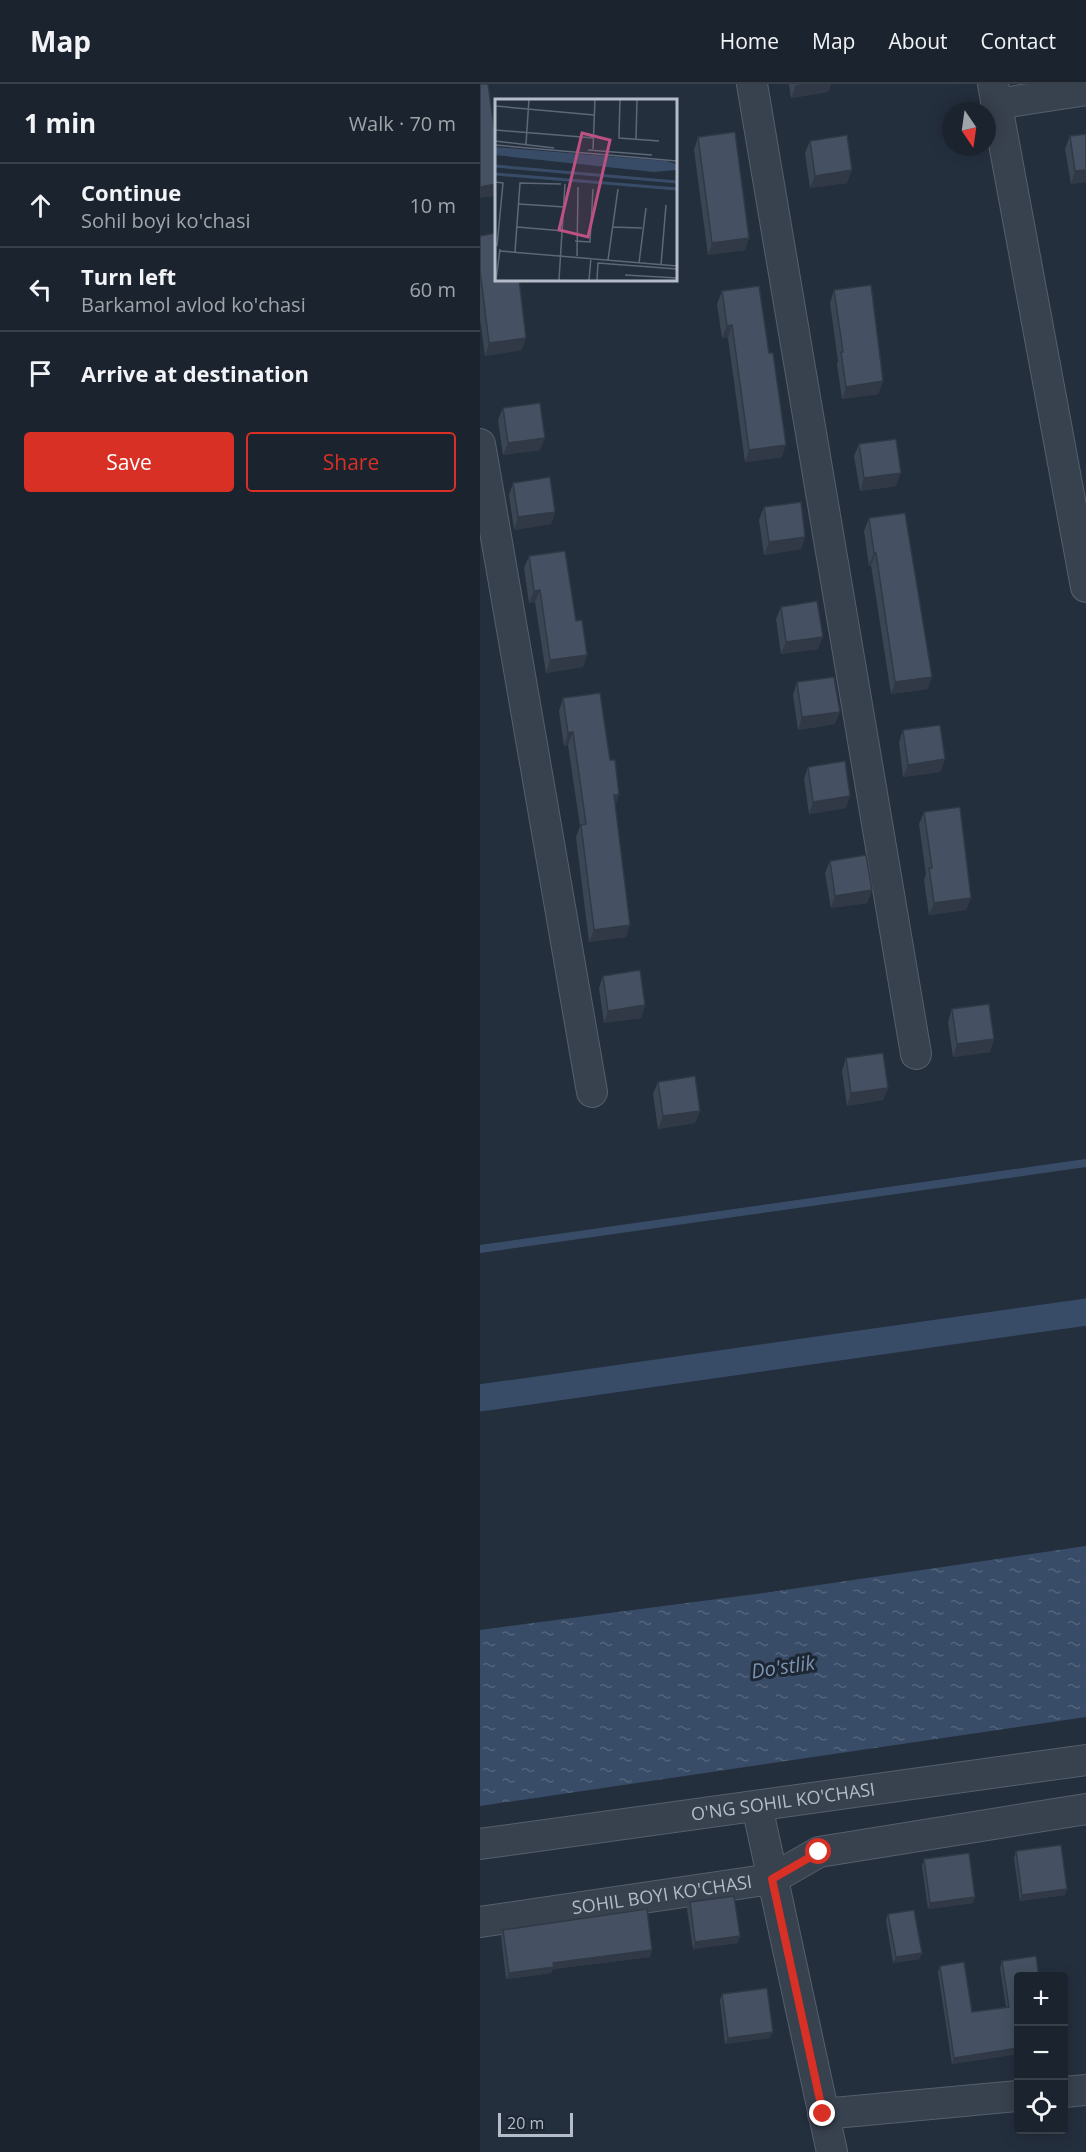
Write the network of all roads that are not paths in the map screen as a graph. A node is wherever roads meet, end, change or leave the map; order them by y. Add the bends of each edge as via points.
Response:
1 (752, 84) edge
2 (1086, 90) edge
3 (994, 94) edge
4 (480, 444) edge
5 (1085, 581) edge
6 (916, 1054) dead end
7 (592, 1092) dead end
8 (1086, 1760) edge
9 (757, 1806) junction
10 (1086, 1809) edge
11 (480, 1844) edge
12 (772, 1879) junction
13 (480, 1922) edge
14 (1086, 2090) edge
15 (1068, 2092) edge
16 (1014, 2096) edge
17 (823, 2114) junction
18 (832, 2152) edge

1 - 6 street
2 - 3 street
3 - 5 street
4 - 7 street
8 - 9 street, O'NG SOHIL KO'CHASI
9 - 11 street, O'NG SOHIL KO'CHASI
9 - 12 street
10 - 12 street, SOHIL BOYI KO'CHASI via 819,1852
12 - 13 street, SOHIL BOYI KO'CHASI
12 - 17 street
14 - 15 street
16 - 17 street
17 - 18 street

